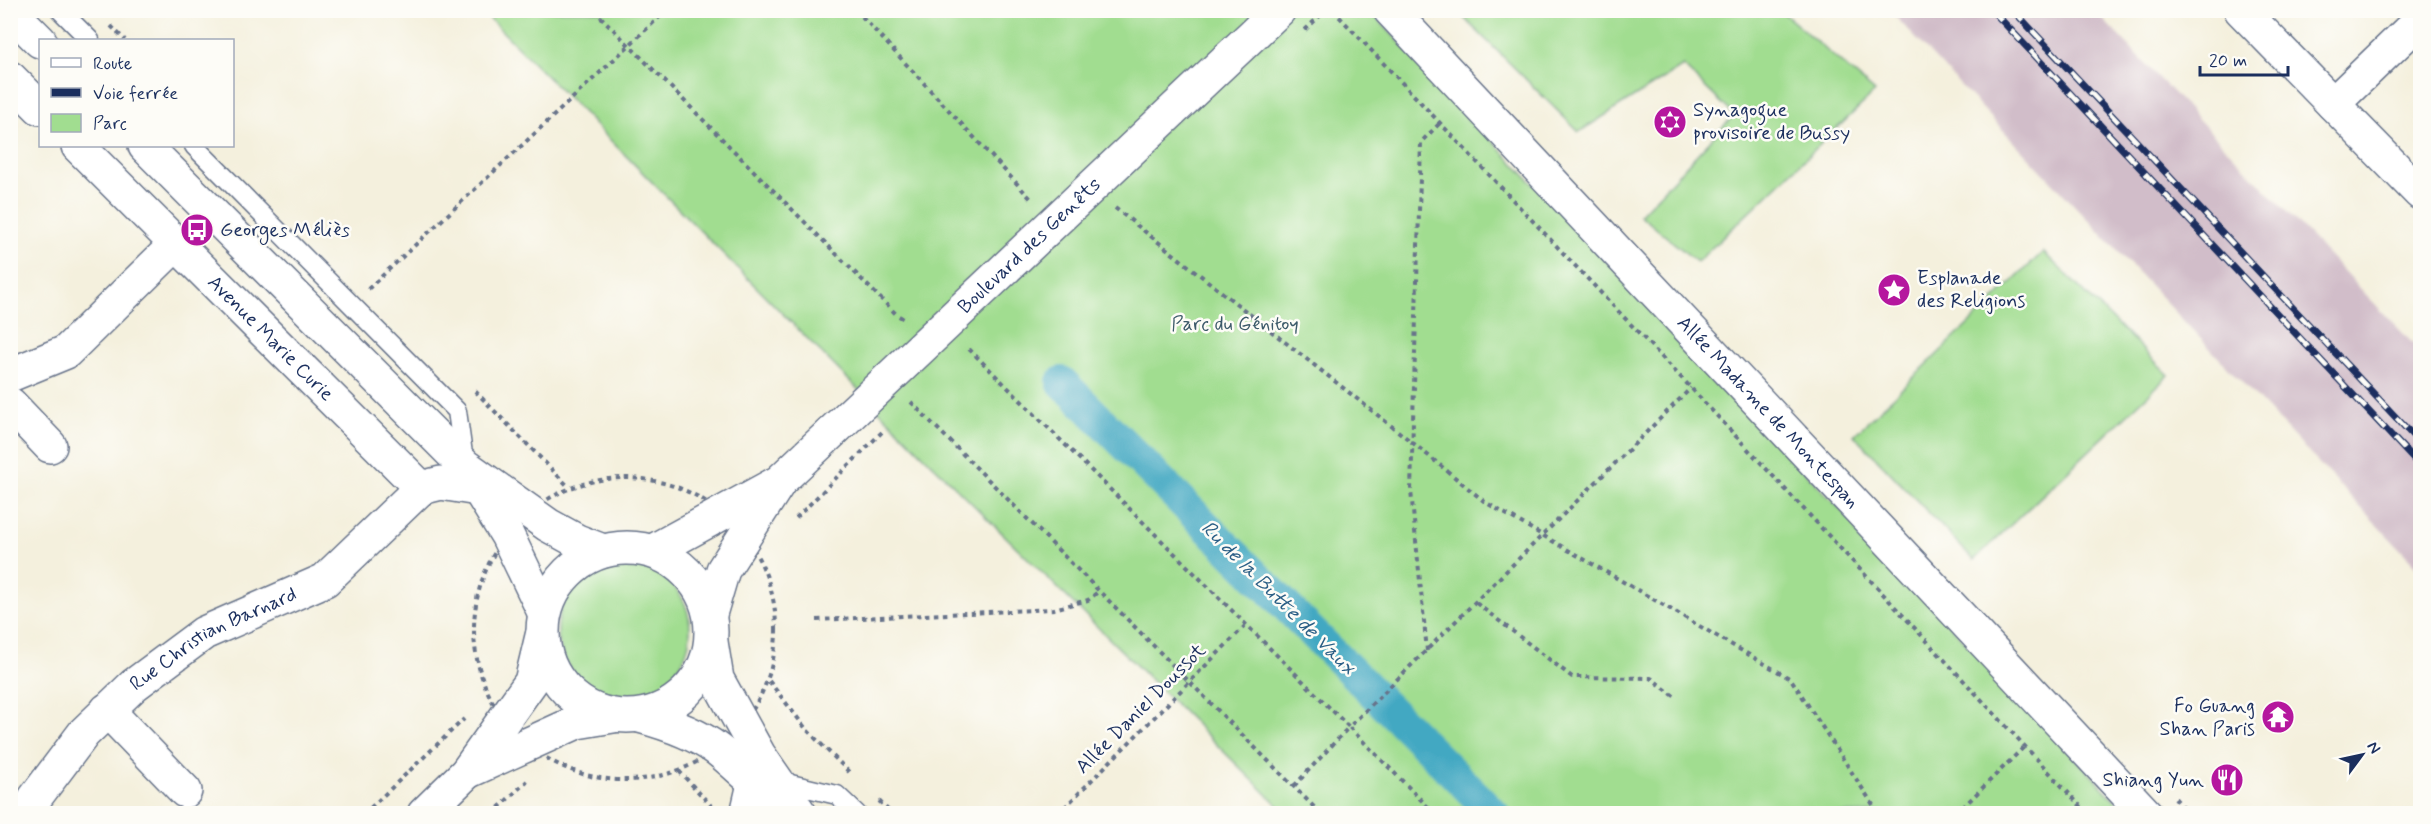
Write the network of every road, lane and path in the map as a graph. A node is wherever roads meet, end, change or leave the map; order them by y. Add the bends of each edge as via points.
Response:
1 (60, 10) edge
2 (594, 10) edge
3 (667, 10) edge
4 (855, 10) edge
5 (1279, 10) edge
6 (1333, 10) edge
7 (1390, 10) edge
8 (2241, 10) edge
9 (10, 11) edge
10 (2421, 20) edge
11 (89, 39) edge
12 (39, 40) edge
13 (630, 45) junction
14 (10, 78) edge
15 (2333, 104) junction
16 (39, 107) edge
17 (1440, 123) junction
18 (79, 147) edge
19 (146, 147) edge
20 (195, 147) edge
21 (2418, 184) edge
22 (1034, 203) dead end
23 (1115, 208) dead end
24 (176, 244) junction
25 (352, 304) junction
26 (910, 321) dead end
27 (969, 349) dead end
28 (10, 375) edge
29 (1691, 388) junction
30 (911, 402) dead end
31 (10, 404) edge
32 (1413, 442) junction
33 (50, 446) dead end
34 (472, 477) junction
35 (780, 482) junction
36 (421, 488) junction
37 (705, 500) dead end
38 (543, 502) dead end
39 (1543, 535) junction
40 (498, 546) dead end
41 (603, 551) junction
42 (652, 551) junction
43 (757, 558) dead end
44 (1099, 591) junction
45 (1476, 603) junction
46 (817, 620) dead end
47 (543, 624) junction
48 (1246, 625) junction
49 (710, 628) junction
50 (1427, 651) junction
51 (769, 681) junction
52 (1189, 681) junction
53 (1674, 696) dead end
54 (480, 703) dead end
55 (107, 710) junction
56 (472, 711) dead end
57 (748, 715) dead end
58 (627, 716) junction
59 (1349, 727) junction
60 (2025, 746) junction
61 (540, 753) dead end
62 (702, 760) dead end
63 (552, 762) junction
64 (543, 765) dead end
65 (678, 771) junction
66 (466, 773) junction
67 (535, 773) dead end
68 (858, 780) dead end
69 (1294, 786) junction
70 (185, 791) dead end
71 (759, 792) edge
72 (875, 797) dead end
73 (27, 813) edge
74 (364, 813) edge
75 (424, 813) edge
76 (492, 813) edge
77 (718, 813) edge
78 (790, 813) edge
79 (800, 813) edge
80 (857, 813) edge
81 (892, 813) edge
82 (1058, 813) edge
83 (1321, 813) edge
84 (1435, 813) edge
85 (1879, 813) edge
86 (1956, 813) edge
87 (2088, 813) edge
88 (2146, 813) edge

1 - 11 lane
2 - 13 path
3 - 13 path
4 - 22 path
5 - 35 street, Boulevard des Genêts
6 - 17 path
7 - 88 street, Allée Madame de Montespan
8 - 15 street
9 - 12 street
10 - 15 street
13 - 25 path
13 - 26 path via 897,315
14 - 16 street
15 - 21 street
17 - 29 path
17 - 32 path via 1421,142
18 - 24 street, Avenue Marie Curie
19 - 34 street
20 - 25 lane
23 - 32 path
24 - 28 street via 66,351
24 - 36 street, Avenue Marie Curie
25 - 34 lane via 457,411
27 - 48 path
29 - 39 path
29 - 60 path
30 - 44 path
31 - 33 street
32 - 39 path via 1485,502
32 - 50 path via 1411,491
34 - 36 street
34 - 41 street via 548,525
34 - 47 street via 507,536
35 - 42 street, Boulevard des Genêts
35 - 49 street, Boulevard des Genêts via 723,570
36 - 55 street, Rue Christian Barnard via 325,580 204,633
37 - 38 path via 675,484 615,477 582,482
39 - 45 path
39 - 85 path via 1791,679
40 - 54 path via 478,585 472,607 473,648 488,695
41 - 42 street via 628,547
41 - 47 street via 577,564 556,585
42 - 49 street via 690,575 702,593
43 - 51 path via 772,590 777,618 777,646
44 - 46 path via 1088,600 1054,609
44 - 52 path
45 - 50 path
45 - 53 path via 1572,677 1651,678
47 - 58 street via 549,664 564,689 586,707
47 - 66 street via 531,682
48 - 52 path, Allée Daniel Doussot
48 - 59 path
49 - 58 street via 704,669 688,691 666,708
49 - 71 street via 717,679 742,726
50 - 59 path
51 - 57 path
51 - 68 path via 807,730
52 - 69 path
52 - 82 path, Allée Daniel Doussot
55 - 70 street
55 - 73 street, Rue Christian Barnard via 84,733
56 - 74 path
58 - 66 street via 577,722
58 - 71 street via 662,722 705,741
59 - 69 path
59 - 84 path
60 - 86 path
60 - 87 path
61 - 63 path
62 - 65 path
63 - 64 path
63 - 65 path via 578,775 621,782
65 - 77 path
66 - 75 street
67 - 76 path
69 - 83 path
71 - 78 street
71 - 79 street
71 - 80 lane via 837,795
72 - 81 path

